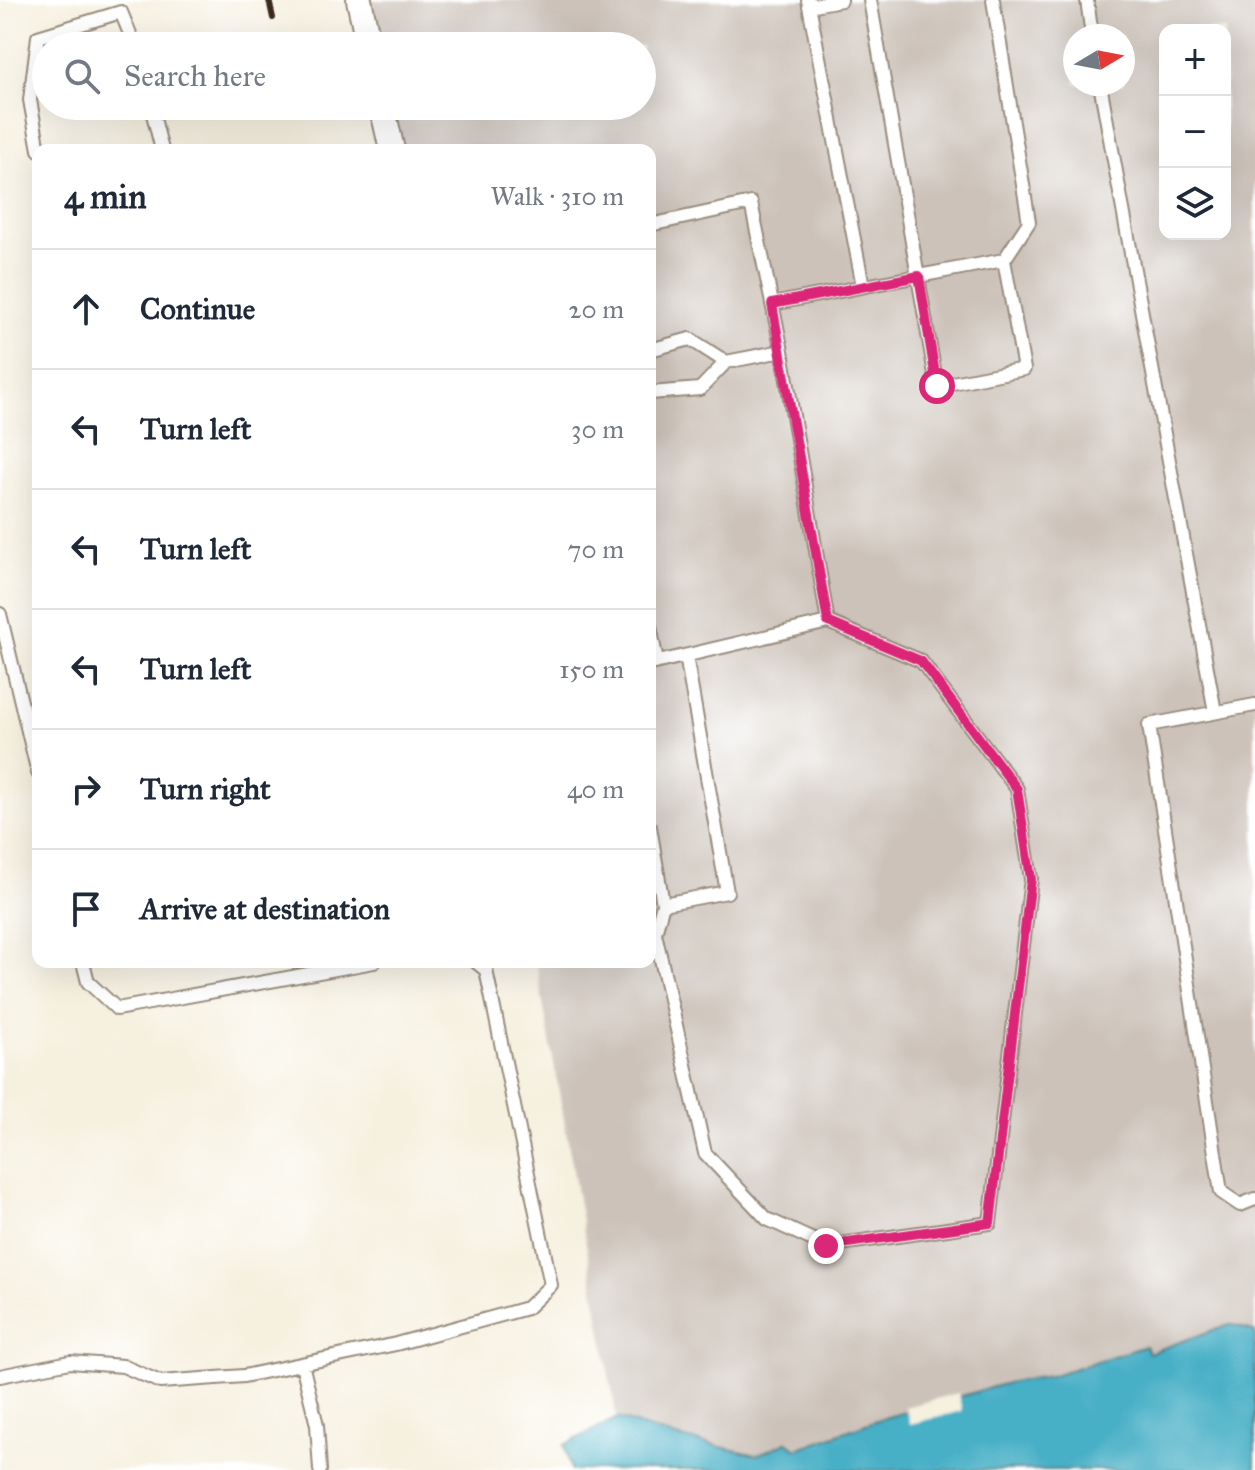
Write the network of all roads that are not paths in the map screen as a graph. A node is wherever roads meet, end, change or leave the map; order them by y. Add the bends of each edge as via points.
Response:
1 (359, 0) edge
2 (841, 0) edge
3 (870, 0) edge
4 (993, 0) edge
5 (1087, 0) edge
6 (808, 3) edge
7 (120, 6) edge
8 (1090, 24) edge
9 (51, 32) edge
10 (130, 32) edge
11 (366, 32) edge
12 (32, 84) edge
13 (1102, 96) edge
14 (32, 111) edge
15 (34, 120) edge
16 (154, 120) edge
17 (385, 120) edge
18 (38, 144) edge
19 (160, 144) edge
20 (391, 144) edge
21 (656, 224) edge
22 (1004, 260) junction
23 (919, 276) junction
24 (863, 286) junction
25 (772, 304) junction
26 (656, 348) edge
27 (782, 351) junction
28 (726, 362) junction
29 (656, 393) edge
30 (0, 614) edge
31 (828, 622) junction
32 (686, 656) junction
33 (656, 663) edge
34 (1255, 705) edge
35 (1215, 712) junction
36 (32, 748) edge
37 (656, 863) edge
38 (663, 904) junction
39 (656, 929) edge
40 (656, 937) edge
41 (84, 968) edge
42 (341, 968) edge
43 (484, 968) edge
44 (1255, 1199) edge
45 (302, 1364) junction
46 (0, 1376) edge
47 (320, 1470) edge

1 - 11 street
2 - 6 lane
3 - 23 lane
4 - 22 lane via 1029,222
5 - 8 lane
6 - 24 lane
7 - 9 lane
7 - 10 lane
12 - 14 lane
13 - 35 lane
15 - 18 lane
16 - 19 lane
17 - 20 street
21 - 25 lane via 751,203
22 - 23 lane
22 - 23 lane via 1024,369 937,386
23 - 24 lane
24 - 25 lane
25 - 27 lane
26 - 28 lane via 690,339
27 - 28 lane
27 - 31 lane
28 - 29 lane via 700,389
30 - 36 lane
31 - 32 lane
31 - 40 lane via 921,661 1017,789 1031,879 990,1223 826,1246 767,1219 705,1153
32 - 33 lane
32 - 38 lane via 727,892
34 - 35 lane
35 - 44 lane via 1149,725 1221,1192 1240,1205
37 - 38 lane
38 - 39 lane
41 - 42 lane via 88,982 117,1009
43 - 45 lane via 551,1285 527,1308
45 - 46 lane via 244,1376 160,1382 123,1366 70,1362
45 - 47 lane via 317,1425

